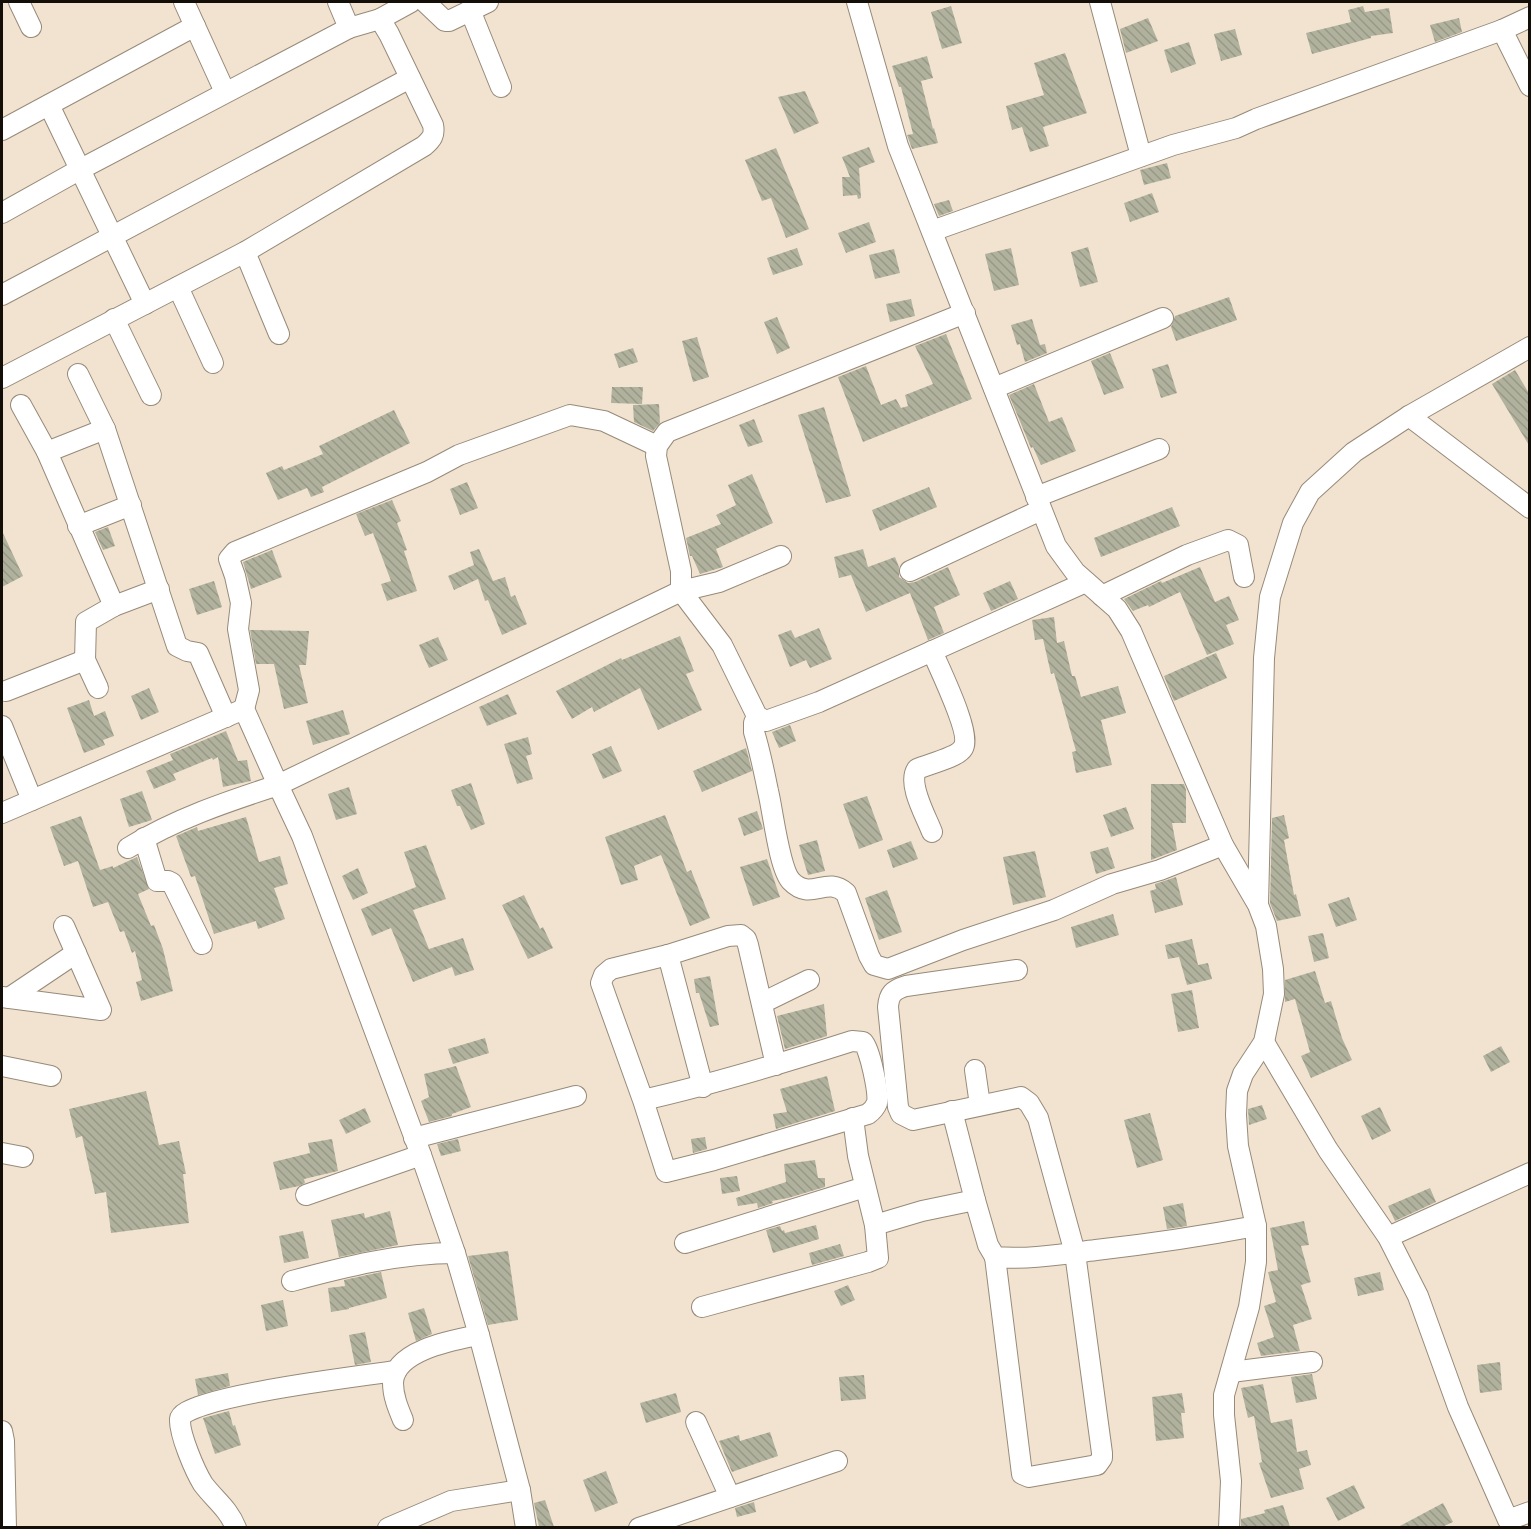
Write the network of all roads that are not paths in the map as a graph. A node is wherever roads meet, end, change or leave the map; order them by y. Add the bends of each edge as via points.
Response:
1 (19, 2) edge
2 (184, 2) edge
3 (338, 2) edge
4 (411, 2) edge
5 (425, 2) edge
6 (488, 2) edge
7 (857, 2) edge
8 (1100, 2) edge
9 (470, 10) junction
10 (1530, 17) edge
11 (380, 19) junction
12 (195, 26) junction
13 (32, 27) dead end
14 (349, 28) junction
15 (1502, 30) junction
16 (410, 78) junction
17 (1530, 86) edge
18 (501, 87) dead end
19 (225, 92) junction
20 (49, 105) junction
21 (2, 130) edge
22 (1141, 156) junction
23 (79, 170) junction
24 (2, 213) edge
25 (932, 231) junction
26 (112, 236) junction
27 (245, 252) junction
28 (178, 287) junction
29 (2, 295) edge
30 (145, 304) junction
31 (965, 314) junction
32 (1163, 318) dead end
33 (114, 319) junction
34 (279, 334) dead end
35 (1530, 347) edge
36 (213, 363) dead end
37 (78, 374) dead end
38 (2, 378) edge
39 (994, 388) junction
40 (151, 395) dead end
41 (21, 405) dead end
42 (1408, 416) junction
43 (105, 429) junction
44 (657, 446) junction
45 (1159, 449) dead end
46 (47, 452) junction
47 (1038, 503) junction
48 (131, 505) junction
49 (1530, 508) edge
50 (78, 526) junction
51 (781, 556) dead end
52 (910, 571) dead end
53 (1244, 577) dead end
54 (1086, 582) junction
55 (159, 589) junction
56 (681, 591) junction
57 (1102, 596) junction
58 (114, 606) junction
59 (932, 651) junction
60 (85, 660) junction
61 (98, 688) dead end
62 (6, 691) dead end
63 (235, 713) junction
64 (757, 716) junction
65 (2, 726) edge
66 (278, 785) junction
67 (32, 800) junction
68 (2, 813) edge
69 (932, 832) dead end
70 (1223, 845) junction
71 (1258, 905) junction
72 (64, 926) dead end
73 (202, 944) dead end
74 (76, 953) junction
75 (668, 955) junction
76 (1017, 970) dead end
77 (809, 980) dead end
78 (5, 997) edge
79 (762, 1003) junction
80 (1264, 1042) junction
81 (776, 1065) junction
82 (2, 1066) edge
83 (975, 1070) dead end
84 (51, 1076) dead end
85 (702, 1086) junction
86 (576, 1096) dead end
87 (643, 1100) junction
88 (980, 1105) junction
89 (952, 1111) junction
90 (854, 1118) junction
91 (417, 1146) junction
92 (2, 1153) edge
93 (23, 1157) dead end
94 (1530, 1173) edge
95 (865, 1187) junction
96 (306, 1195) dead end
97 (975, 1200) junction
98 (875, 1225) junction
99 (1256, 1226) junction
100 (1388, 1237) junction
101 (685, 1243) dead end
102 (455, 1253) junction
103 (1075, 1253) junction
104 (995, 1257) junction
105 (292, 1281) dead end
106 (702, 1306) dead end
107 (479, 1335) junction
108 (1312, 1362) dead end
109 (396, 1371) junction
110 (1231, 1372) junction
111 (403, 1420) dead end
112 (696, 1422) dead end
113 (2, 1431) edge
114 (3, 1461) edge
115 (837, 1461) dead end
116 (520, 1490) junction
117 (730, 1497) junction
118 (1530, 1512) edge
119 (1504, 1525) edge
120 (6, 1527) edge
121 (236, 1527) edge
122 (388, 1527) edge
123 (526, 1527) edge
124 (639, 1527) edge
125 (1229, 1527) edge

1 - 13 street
2 - 12 street
3 - 14 street
4 - 11 street
5 - 9 street via 445,21
6 - 9 street
7 - 25 street via 898,146
8 - 22 street
9 - 18 street
10 - 15 street
11 - 14 street
11 - 16 street
12 - 19 street
12 - 20 street
14 - 19 street
15 - 17 street
15 - 22 street via 1236,128
16 - 26 street
16 - 27 street via 433,125 429,142
19 - 23 street
20 - 21 street
20 - 23 street
22 - 25 street
23 - 24 street
23 - 26 street
25 - 31 street
26 - 29 street
26 - 30 street
27 - 28 street
27 - 34 street
28 - 30 street
28 - 36 street
30 - 33 street
31 - 39 street
31 - 44 street via 667,432
32 - 39 street
33 - 38 street
33 - 40 street
35 - 42 street
37 - 43 street
39 - 47 street
41 - 46 street
42 - 49 street
42 - 71 street via 1354,452 1310,492 1293,523 1270,597 1264,658
43 - 46 street
43 - 48 street
44 - 56 street via 681,571
44 - 63 street via 604,421 570,415 459,455 235,552 229,559 241,603 238,629 249,690
45 - 47 street
46 - 50 street
47 - 52 street
47 - 54 street via 1056,546
48 - 50 street
48 - 55 street
50 - 58 street
51 - 56 street via 719,582
53 - 57 street via 1238,545 1228,540
54 - 57 street
54 - 59 street
55 - 58 street
55 - 63 street via 177,646 198,653
56 - 64 street via 722,645
56 - 66 street
57 - 70 street via 1131,631
58 - 60 street via 86,622
59 - 64 street via 780,717 766,721
59 - 69 street via 965,739 958,753 917,769 913,775
60 - 61 street
60 - 62 street
63 - 66 street
63 - 67 street
64 - 70 street via 754,732 790,880 811,890 829,886 846,893 869,956 874,965 888,969
65 - 67 street
66 - 73 street via 217,804 136,843 157,880 172,883
66 - 91 street via 302,836
67 - 68 street
70 - 71 street
71 - 80 street via 1273,969 1274,994
72 - 74 street
74 - 78 street
74 - 78 street via 101,1010
75 - 79 street via 741,935 748,945
75 - 85 street
75 - 87 street via 611,969 601,983
76 - 89 street via 906,986 889,997 901,1114 913,1120
77 - 79 street
79 - 81 street
80 - 99 street via 1243,1074 1236,1107 1238,1146
80 - 100 street via 1328,1150
81 - 85 street
81 - 90 street via 852,1041 863,1042 868,1050 876,1104 868,1114
82 - 84 street
83 - 88 street
85 - 87 street
86 - 91 street
87 - 90 street via 666,1172
88 - 89 street
88 - 103 street via 1021,1097 1029,1103 1038,1118
89 - 97 street
90 - 95 street
91 - 96 street
91 - 102 street
92 - 93 street
94 - 100 street
95 - 98 street
95 - 101 street
97 - 98 street
97 - 104 street
98 - 106 street via 876,1260
99 - 103 street
99 - 110 street via 1253,1288
100 - 119 street via 1418,1296
102 - 105 street via 426,1253
102 - 107 street
103 - 104 street
103 - 104 street via 1102,1458 1097,1465 1029,1477 1022,1473
107 - 109 street via 426,1349 404,1361
107 - 116 street
108 - 110 street
109 - 111 street via 393,1381
109 - 121 street via 249,1394 183,1413 181,1427 196,1469
110 - 125 street via 1224,1395 1231,1481
112 - 117 street
113 - 114 street
114 - 120 street
115 - 117 street
116 - 122 street via 451,1501
116 - 123 street
117 - 124 street
118 - 119 street

